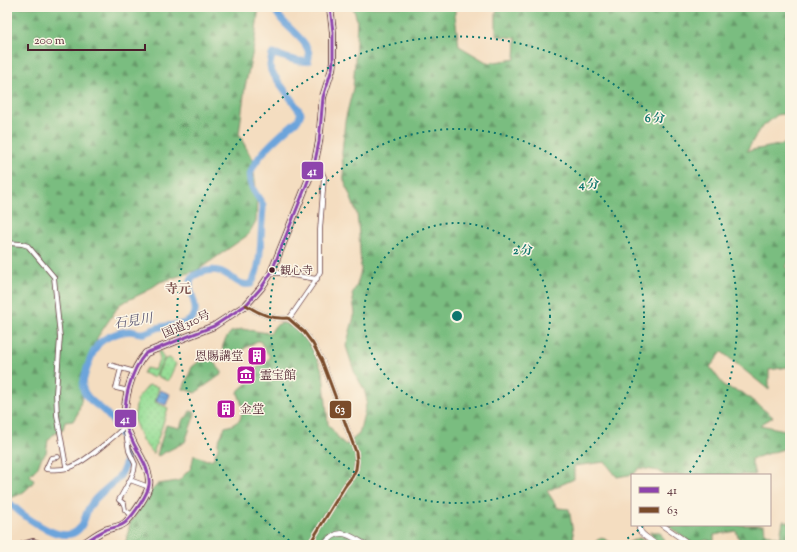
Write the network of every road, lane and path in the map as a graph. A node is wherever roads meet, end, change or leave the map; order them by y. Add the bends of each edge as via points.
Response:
1 (330, 7) edge
2 (314, 166) junction
3 (7, 243) edge
4 (271, 274) junction
5 (317, 279) junction
6 (246, 305) junction
7 (288, 318) junction
8 (110, 365) dead end
9 (121, 368) junction
10 (135, 372) junction
11 (129, 391) junction
12 (124, 428) junction
13 (58, 457) dead end
14 (69, 468) junction
15 (130, 480) junction
16 (149, 486) junction
17 (132, 515) junction
18 (639, 526) edge
19 (663, 526) edge
20 (23, 545) edge
21 (42, 545) edge
22 (81, 545) edge
23 (309, 545) edge
24 (324, 545) edge
25 (366, 545) edge
26 (656, 545) edge
27 (690, 545) edge
28 (695, 545) edge
29 (717, 545) edge

1 - 2 highway, 国道310号 via 334,60 323,97
2 - 4 highway, 国道310号
2 - 5 street via 323,172 324,178 320,230 321,267
3 - 14 street via 28,246 54,277 60,337 57,415 66,466
4 - 5 street via 279,272
4 - 6 highway, 国道310号
5 - 7 street
6 - 7 main road via 254,311 273,317
6 - 10 highway, 国道310号 via 210,328 146,353
7 - 23 main road via 304,332 319,356 358,461 352,477
8 - 9 street
9 - 10 street
9 - 11 street via 116,388
10 - 11 highway, 国道310号
11 - 12 highway, 国道310号
12 - 14 street
12 - 15 street via 135,464
12 - 16 highway, 国道310号 via 145,465
13 - 14 street via 51,458 46,470
15 - 16 street
15 - 17 street via 119,500 124,504 125,510
16 - 17 highway
17 - 22 highway via 123,525 104,530
18 - 26 main road via 642,534
19 - 27 main road
20 - 21 highway via 33,542
24 - 25 main road via 336,533 346,533
28 - 29 street

